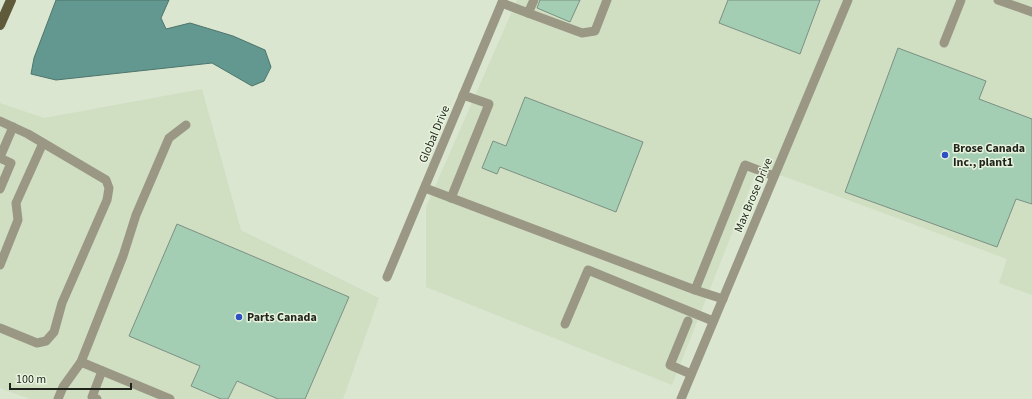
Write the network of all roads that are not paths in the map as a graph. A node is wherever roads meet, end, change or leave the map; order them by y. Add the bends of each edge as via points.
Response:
1 (11, 0) edge
2 (534, 0) edge
3 (607, 0) edge
4 (848, 0) edge
5 (960, 0) edge
6 (998, 0) edge
7 (502, 2) edge
8 (1032, 12) edge
9 (528, 13) junction
10 (0, 25) edge
11 (944, 43) dead end
12 (463, 95) junction
13 (0, 122) edge
14 (186, 125) dead end
15 (13, 127) junction
16 (42, 143) junction
17 (0, 158) edge
18 (774, 176) junction
19 (424, 188) junction
20 (0, 189) edge
21 (451, 198) junction
22 (0, 265) edge
23 (387, 277) dead end
24 (695, 290) junction
25 (723, 299) junction
26 (688, 321) dead end
27 (713, 321) junction
28 (565, 324) dead end
29 (0, 328) edge
30 (81, 362) junction
31 (102, 371) junction
32 (691, 374) junction
33 (58, 399) edge
34 (97, 399) edge
35 (170, 399) edge
36 (681, 399) edge

1 - 10 main road
2 - 9 street
3 - 9 street via 595,31 582,33
4 - 18 street, Max Brose Drive
5 - 11 street
6 - 8 street
7 - 9 street
7 - 12 street, Global Drive
12 - 19 street, Global Drive
12 - 21 street via 489,104
13 - 15 street
14 - 30 street via 169,138 136,215 123,256
15 - 16 street
15 - 17 street
16 - 22 street via 16,203 18,220
16 - 29 street via 106,180 109,188 107,200 62,302 54,332 46,341 37,343
17 - 20 street via 11,163
18 - 24 street via 745,165
18 - 25 street, Max Brose Drive
19 - 21 street
19 - 23 street, Global Drive
21 - 24 street
24 - 25 street
25 - 27 street, Max Brose Drive
26 - 32 street via 670,365
27 - 28 street via 588,270
27 - 32 street, Max Brose Drive
30 - 31 street
30 - 33 street via 63,387
31 - 34 street via 92,397
31 - 35 street
32 - 36 street, Max Brose Drive

